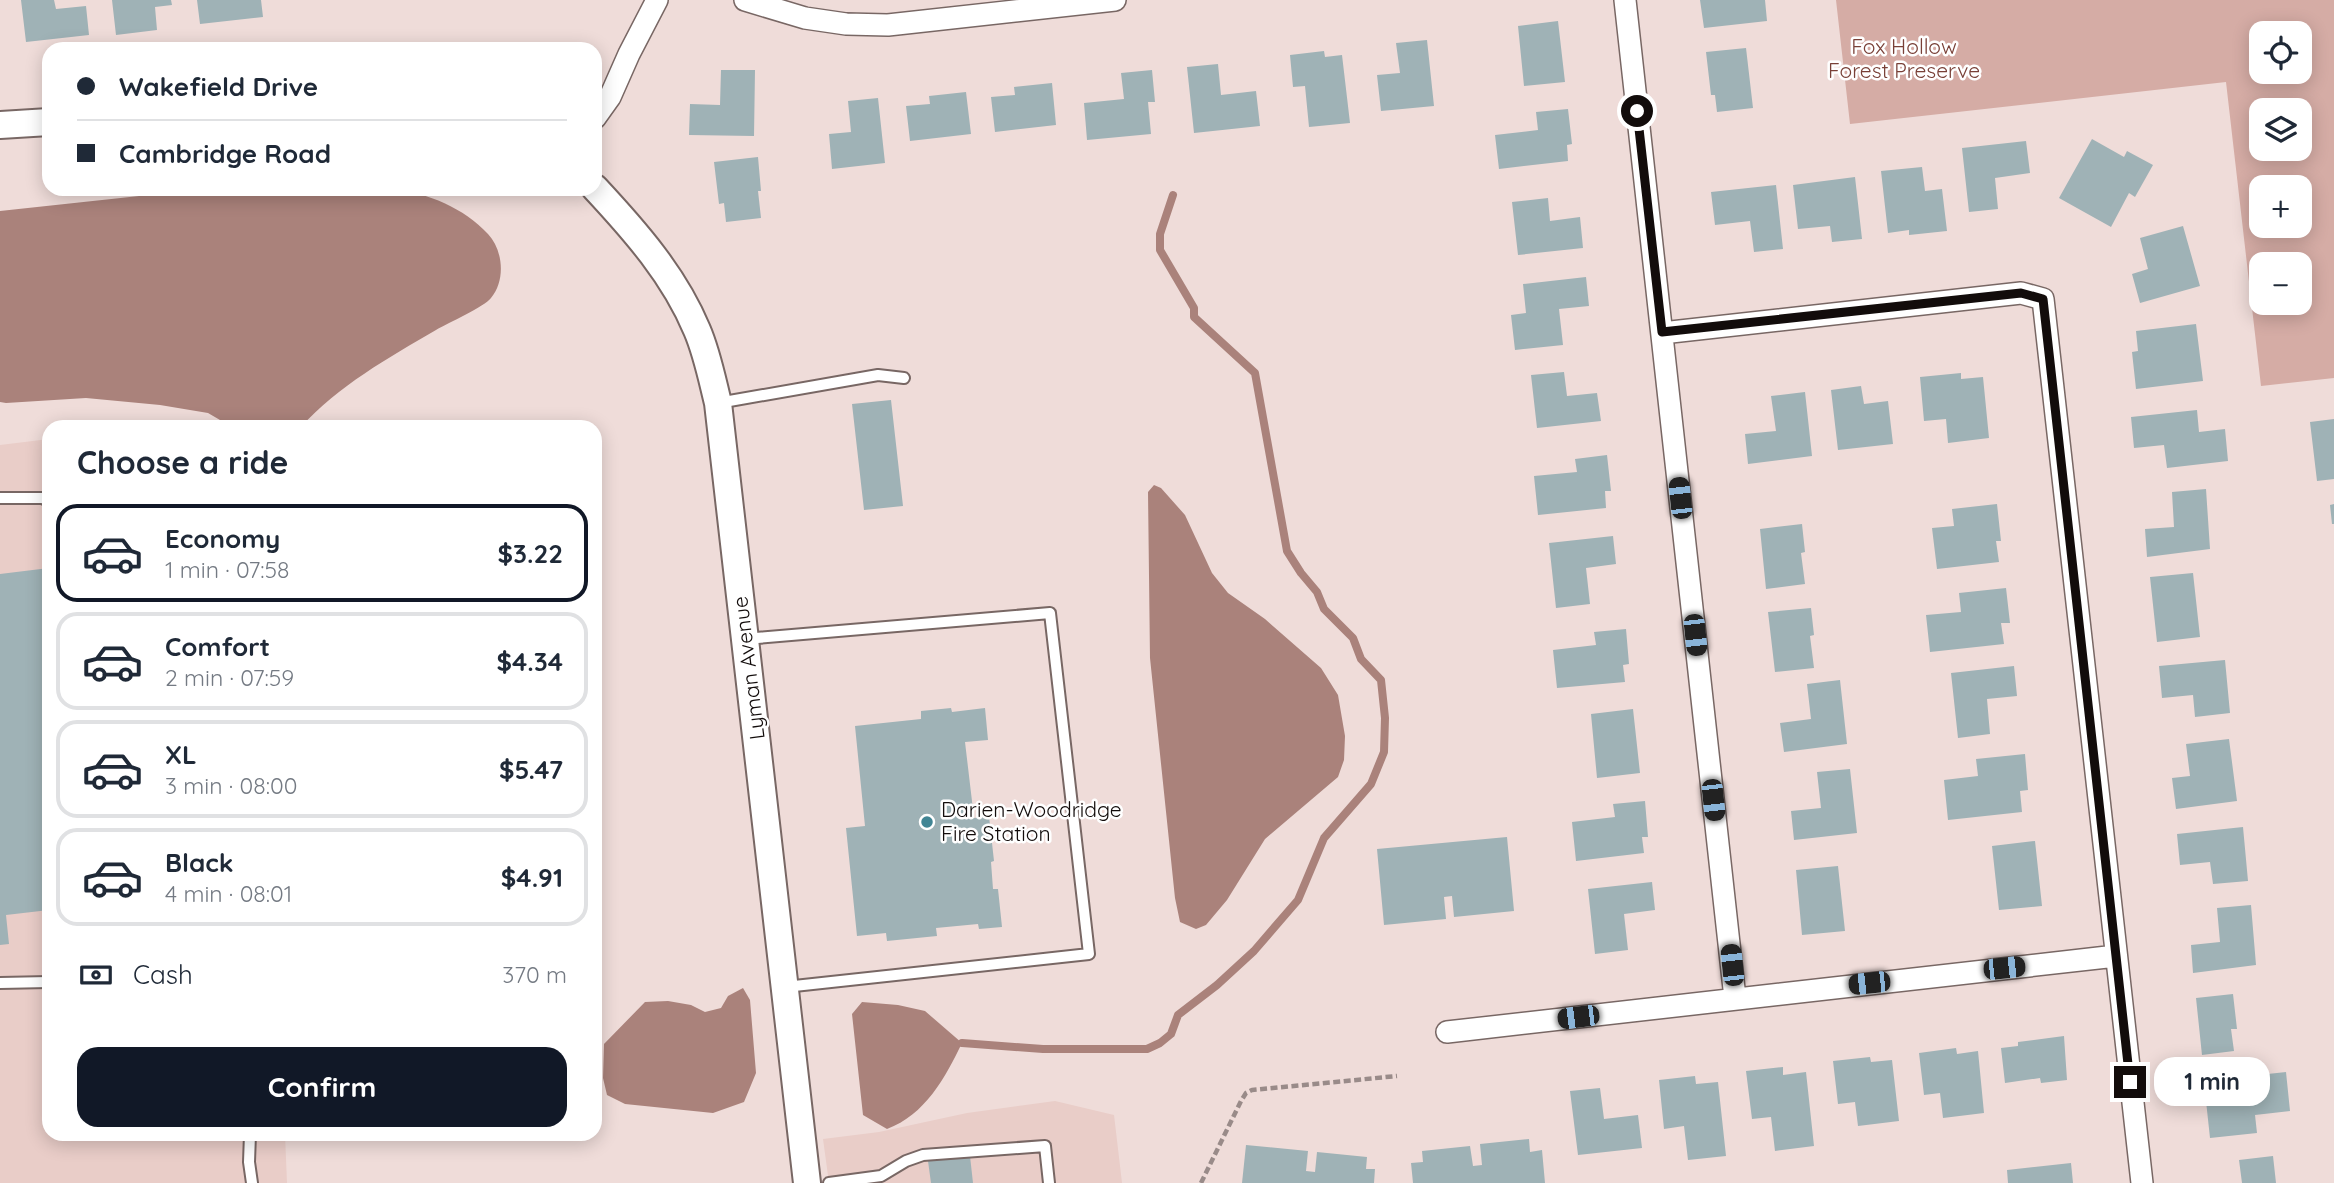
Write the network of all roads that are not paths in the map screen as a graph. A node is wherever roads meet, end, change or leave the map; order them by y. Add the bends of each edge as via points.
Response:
1 (657, 0) edge
2 (745, 0) edge
3 (1115, 0) edge
4 (1625, 0) edge
5 (602, 108) edge
6 (42, 122) edge
7 (0, 125) edge
8 (602, 196) edge
9 (1662, 332) junction
10 (904, 378) dead end
11 (718, 403) junction
12 (0, 498) edge
13 (42, 498) edge
14 (745, 639) junction
15 (2116, 956) junction
16 (42, 982) edge
17 (0, 983) edge
18 (785, 987) junction
19 (1735, 998) junction
20 (1447, 1032) dead end
21 (250, 1141) edge
22 (882, 1179) edge
23 (252, 1183) edge
24 (807, 1183) edge
25 (828, 1183) edge
26 (1049, 1183) edge
27 (2142, 1183) edge

1 - 5 street
2 - 3 street via 805,18 888,24
4 - 9 street
6 - 7 street
8 - 11 street, Lyman Avenue via 639,236 696,328
9 - 15 street via 2021,293 2043,299
9 - 19 street
10 - 11 lane via 878,375
11 - 14 street, Lyman Avenue
12 - 13 lane
14 - 18 street, Lyman Avenue
14 - 18 lane via 1050,613 1089,954
15 - 19 street
15 - 27 street
16 - 17 lane
18 - 24 street, Lyman Avenue
19 - 20 street
21 - 23 lane
22 - 25 lane
22 - 26 lane via 923,1155 1045,1146

